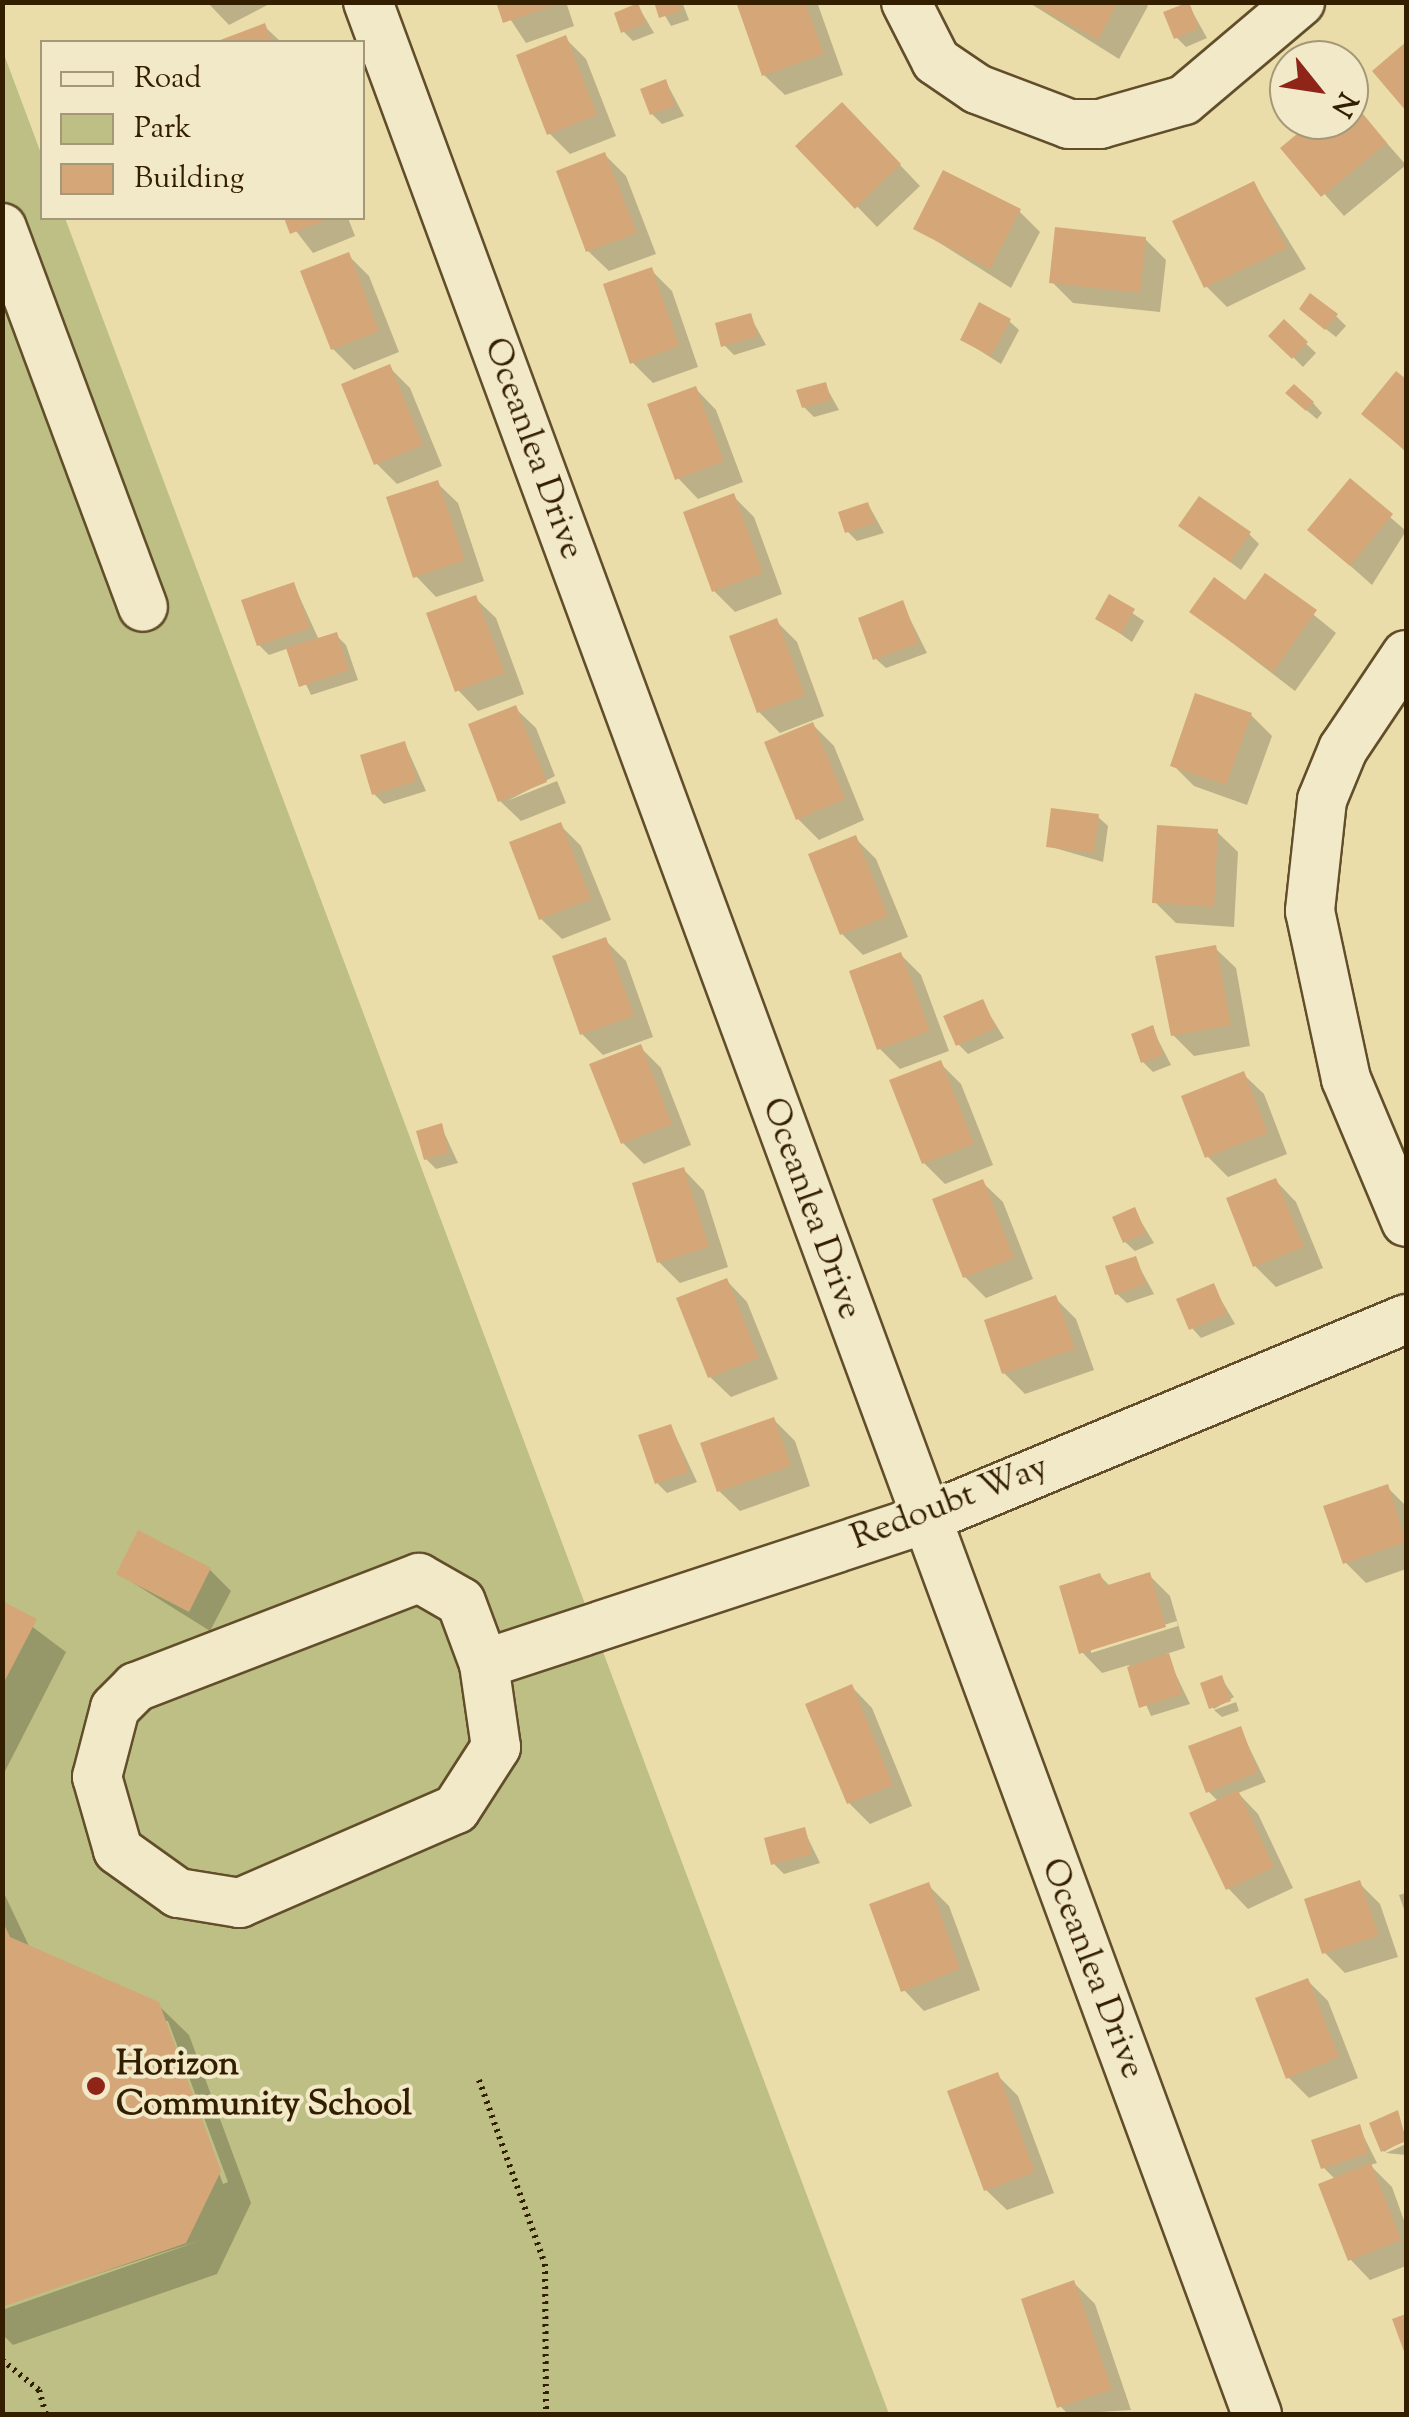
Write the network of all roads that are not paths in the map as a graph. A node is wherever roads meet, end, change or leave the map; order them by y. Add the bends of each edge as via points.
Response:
1 (368, 2) edge
2 (906, 2) edge
3 (1300, 2) edge
4 (2, 228) edge
5 (143, 608) dead end
6 (1406, 654) edge
7 (1406, 1222) edge
8 (1406, 1318) edge
9 (922, 1520) junction
10 (484, 1664) junction
11 (1257, 2414) edge

1 - 9 street, Oceanlea Drive
2 - 3 street via 936,61 976,88 1069,124 1184,100
4 - 5 street
6 - 7 street via 1329,783 1310,895 1313,950 1346,1079
8 - 9 street, Redoubt Way
9 - 10 street, Redoubt Way
9 - 11 street, Oceanlea Drive
10 - 10 street via 460,1602 419,1578 136,1687 115,1708 97,1777 118,1850 178,1894 240,1902 456,1809 496,1748

